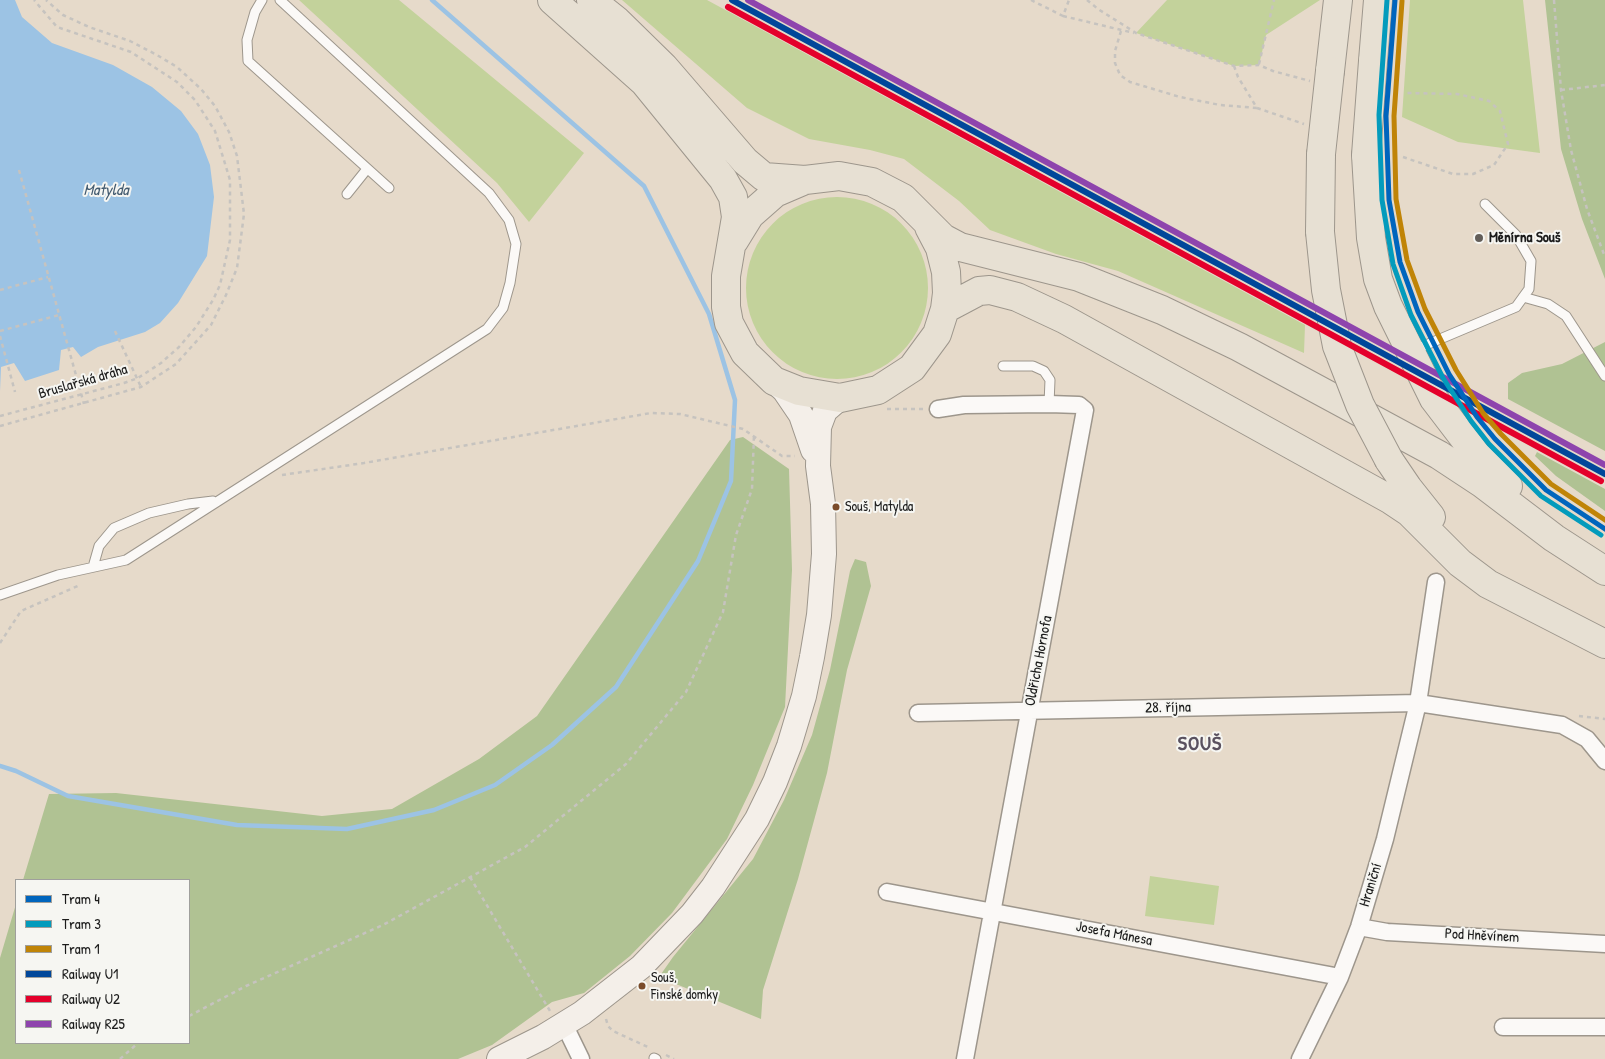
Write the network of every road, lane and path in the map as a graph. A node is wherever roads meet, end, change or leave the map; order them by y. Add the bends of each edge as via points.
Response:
1 (34, 0) edge
2 (46, 0) edge
3 (262, 0) edge
4 (280, 0) edge
5 (552, 0) edge
6 (591, 0) edge
7 (1031, 0) edge
8 (1069, 0) edge
9 (1087, 0) edge
10 (1274, 0) edge
11 (1338, 0) edge
12 (1378, 0) edge
13 (1554, 0) edge
14 (1062, 16) junction
15 (1121, 31) junction
16 (1136, 33) junction
17 (1259, 65) junction
18 (1234, 66) junction
19 (1321, 76) junction
20 (1605, 85) edge
21 (1561, 90) junction
22 (1405, 93) dead end
23 (1256, 108) junction
24 (1305, 124) dead end
25 (1403, 157) dead end
26 (367, 169) junction
27 (19, 170) dead end
28 (805, 180) junction
29 (388, 188) dead end
30 (347, 194) dead end
31 (1485, 204) dead end
32 (927, 223) junction
33 (733, 243) junction
34 (1605, 257) edge
35 (48, 277) junction
36 (0, 290) edge
37 (1523, 297) junction
38 (945, 309) junction
39 (59, 314) junction
40 (0, 331) edge
41 (115, 331) dead end
42 (0, 336) edge
43 (1409, 352) junction
44 (1003, 366) dead end
45 (1605, 376) edge
46 (138, 378) junction
47 (774, 381) junction
48 (142, 387) junction
49 (15, 392) dead end
50 (82, 395) junction
51 (840, 398) junction
52 (84, 404) junction
53 (1049, 404) junction
54 (883, 409) dead end
55 (938, 409) joint
56 (0, 416) edge
57 (0, 426) edge
58 (754, 435) junction
59 (809, 460) junction
60 (258, 478) junction
61 (216, 501) junction
62 (1605, 559) edge
63 (93, 567) junction
64 (1605, 571) edge
65 (1436, 582) dead end
66 (80, 585) dead end
67 (0, 595) edge
68 (1573, 628) junction
69 (0, 643) edge
70 (1605, 644) edge
71 (1418, 703) junction
72 (1030, 711) junction
73 (918, 713) dead end
74 (1605, 760) edge
75 (470, 877) junction
76 (887, 892) dead end
77 (993, 911) junction
78 (1358, 927) junction
79 (1605, 944) edge
80 (1340, 977) junction
81 (605, 1012) dead end
82 (190, 1015) edge
83 (557, 1018) junction
84 (1503, 1027) dead end
85 (1605, 1027) edge
86 (137, 1044) edge
87 (658, 1056) edge
88 (120, 1059) edge
89 (500, 1059) edge
90 (580, 1059) edge
91 (674, 1059) edge
92 (965, 1059) edge
93 (1300, 1059) edge

1 - 46 path, Bruslařská dráha via 57,27 131,52 177,82 195,100 215,131 228,173 230,240 220,285 196,327 179,347
2 - 48 path via 63,14 130,41 178,67 215,106 237,156 244,214 237,268 226,295 211,325 191,348 176,364
3 - 26 lane via 247,40 248,61
4 - 60 lane via 489,192 509,220 516,244 503,308 487,329
5 - 33 highway via 644,82 723,179 732,197 736,217
6 - 28 highway via 664,67 745,161 764,177
7 - 14 path
8 - 14 path
9 - 16 path
10 - 17 path
11 - 19 highway
12 - 43 highway, bridge via 1366,155 1368,217 1378,279
13 - 21 path
14 - 15 path
15 - 16 path
15 - 23 path via 1115,63 1120,75 1130,82 1212,104
16 - 18 path
17 - 18 path
17 - 19 path via 1274,72
18 - 23 path
19 - 68 highway, bridge via 1320,232 1326,290 1337,346 1360,405 1389,460 1425,510 1462,548 1514,591
20 - 21 path
21 - 34 path via 1571,150 1587,209
22 - 25 path via 1457,94 1489,101 1500,111 1508,144 1494,165 1473,174 1453,174
23 - 24 path
26 - 29 lane
26 - 30 lane
27 - 35 path
28 - 32 highway via 839,176 872,182 903,198
28 - 33 highway via 775,194 750,215
31 - 37 lane via 1516,235 1531,261 1529,289
32 - 38 highway via 940,248 946,272
32 - 64 highway via 943,238 960,247 1101,284 1239,347 1446,459
33 - 47 highway via 726,276 729,323 745,353
35 - 36 path
35 - 39 path
37 - 43 lane via 1516,307
37 - 45 lane via 1548,304 1566,316
38 - 51 highway via 930,345 912,368 878,390
38 - 68 highway via 979,291 990,290 1064,319 1400,506 1488,584
39 - 40 path
39 - 50 path
41 - 46 path
42 - 49 path
43 - 62 highway via 1434,399 1476,454 1531,506
44 - 53 lane via 1033,366 1044,371 1050,380
46 - 48 path
46 - 50 path, Bruslařská dráha
47 - 51 highway via 799,391
47 - 59 street via 801,415
48 - 52 path
50 - 52 path
50 - 56 path, Bruslařská dráha
51 - 59 street via 825,411
52 - 57 path
53 - 55 street, Oldřicha Hornofa via 964,405
53 - 72 street, Oldřicha Hornofa via 1079,405 1085,414
54 - 55 path
58 - 59 path via 782,456
58 - 60 path via 743,429 680,414 651,413
58 - 75 path via 752,489 736,534 723,612 686,692 626,764 525,847
59 - 83 street via 824,536 819,615 799,713 775,782 737,853 692,914 632,975
60 - 61 lane
61 - 63 lane via 126,560
61 - 63 lane via 149,513 114,528 99,546
63 - 67 lane via 43,579
65 - 71 street, Hraniční
66 - 69 path via 21,611
68 - 70 highway
71 - 72 street, 28. října
71 - 74 street via 1562,725 1587,739
71 - 78 street, Hraniční via 1385,839
72 - 73 street, 28. října
72 - 77 street, Oldřicha Hornofa
75 - 82 path via 383,925 246,986
75 - 83 path
76 - 77 street, Josefa Mánesa
77 - 80 street, Josefa Mánesa
77 - 92 street, Oldřicha Hornofa
78 - 79 street, Pod Hněvínem
78 - 80 street, Hraniční
80 - 93 street, Hraniční
81 - 87 path via 608,1026 613,1031
83 - 89 street
83 - 90 street
84 - 85 street
86 - 88 path
87 - 91 path

